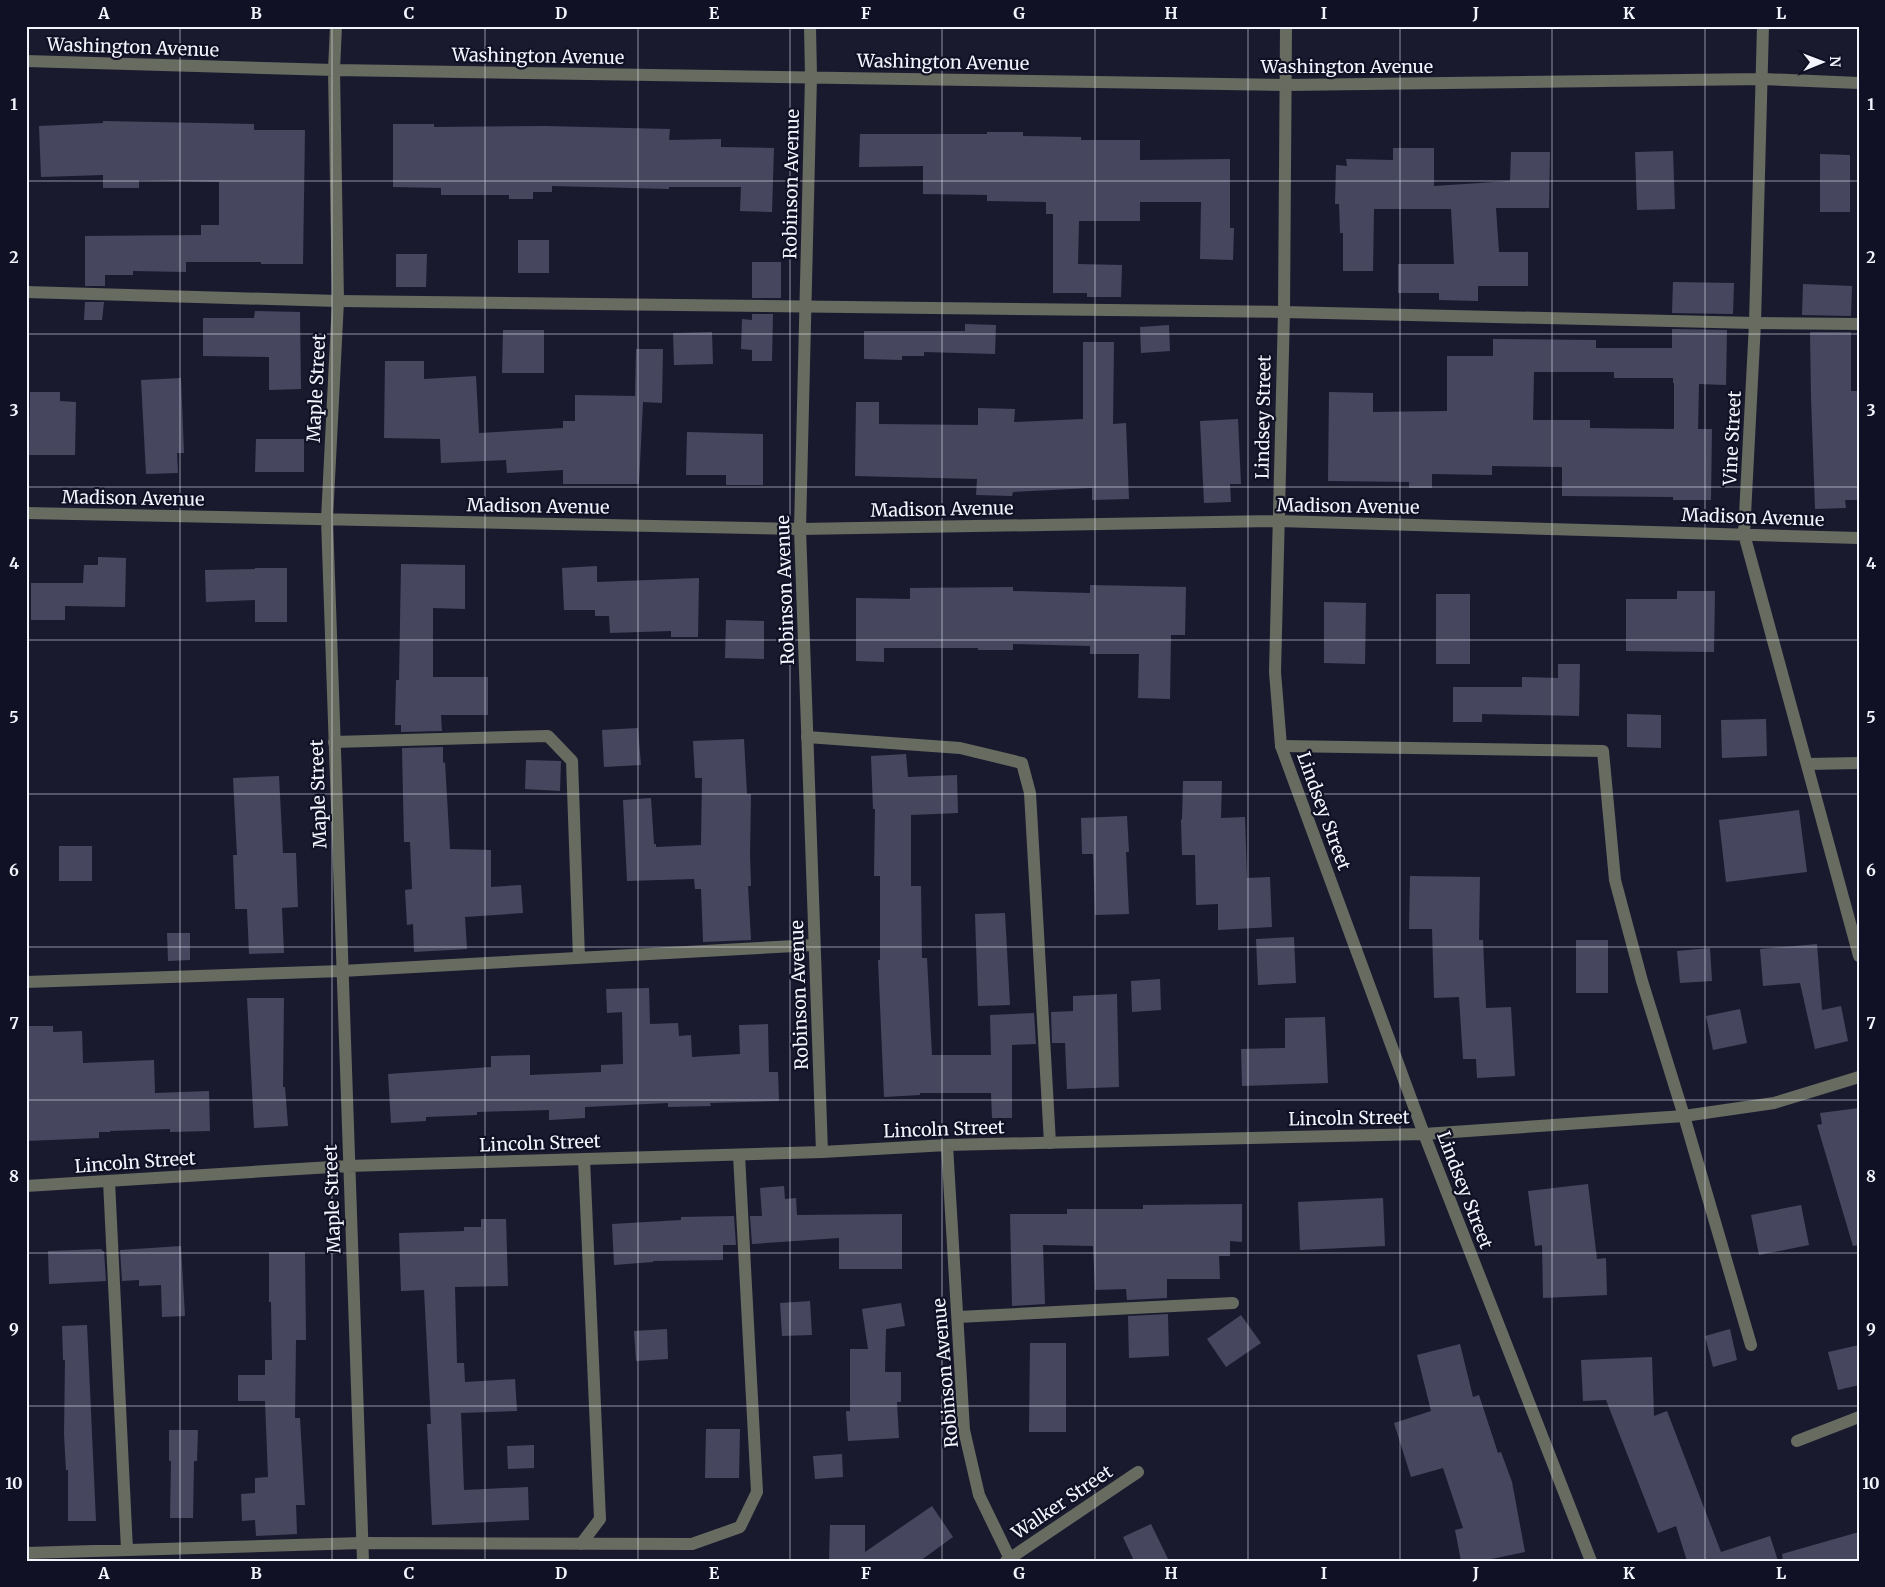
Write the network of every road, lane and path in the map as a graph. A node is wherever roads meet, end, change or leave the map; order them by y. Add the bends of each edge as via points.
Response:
1 (336, 26) edge
2 (810, 26) edge
3 (1286, 26) edge
4 (1763, 26) edge
5 (26, 61) edge
6 (334, 70) junction
7 (811, 77) junction
8 (1763, 79) junction
9 (1859, 84) edge
10 (1285, 85) junction
11 (26, 292) edge
12 (338, 302) junction
13 (806, 307) junction
14 (1284, 312) junction
15 (1755, 323) junction
16 (1859, 324) edge
17 (26, 513) edge
18 (327, 519) junction
19 (1278, 521) junction
20 (800, 529) junction
21 (1744, 534) junction
22 (1859, 538) edge
23 (807, 738) junction
24 (334, 742) junction
25 (1281, 746) junction
26 (1859, 763) edge
27 (1807, 764) junction
28 (814, 945) junction
29 (1859, 956) edge
30 (579, 958) junction
31 (342, 970) junction
32 (26, 982) edge
33 (1859, 1077) edge
34 (1684, 1116) junction
35 (1424, 1134) junction
36 (1050, 1143) junction
37 (948, 1145) junction
38 (822, 1152) junction
39 (739, 1155) junction
40 (584, 1159) junction
41 (348, 1166) junction
42 (109, 1181) junction
43 (26, 1186) edge
44 (1234, 1303) dead end
45 (958, 1318) junction
46 (1751, 1345) dead end
47 (1859, 1417) edge
48 (1797, 1441) dead end
49 (1138, 1472) dead end
50 (362, 1543) junction
51 (581, 1544) junction
52 (127, 1550) junction
53 (26, 1553) edge
54 (1009, 1560) edge
55 (362, 1561) edge
56 (1591, 1561) edge

1 - 6 street, Maple Street
2 - 7 street, Robinson Avenue
3 - 10 street, Lindsey Street
4 - 8 street, Vine Street
5 - 6 street, Washington Avenue
6 - 7 street, Washington Avenue
6 - 12 street, Maple Street
7 - 10 street, Washington Avenue
7 - 13 street, Robinson Avenue
8 - 9 street, Washington Avenue
8 - 10 street, Washington Avenue
8 - 15 street, Vine Street
10 - 14 street, Lindsey Street
11 - 12 street
12 - 13 street
12 - 18 street, Maple Street
13 - 14 street
13 - 20 street, Robinson Avenue
14 - 15 street
14 - 19 street, Lindsey Street
15 - 16 street
15 - 21 street, Vine Street
17 - 18 street, Madison Avenue
18 - 20 street, Madison Avenue
18 - 24 street, Maple Street
19 - 20 street, Madison Avenue
19 - 21 street, Madison Avenue
19 - 25 street, Lindsey Street via 1275,672
20 - 23 street, Robinson Avenue
21 - 22 street, Madison Avenue
21 - 27 street, Vine Street
23 - 28 street, Robinson Avenue
23 - 36 street via 960,748 1022,763 1030,793
24 - 30 street via 548,736 572,761
24 - 31 street, Maple Street
25 - 34 street via 1603,751 1615,880 1642,982
25 - 35 street, Lindsey Street
26 - 27 street
27 - 29 street, Vine Street
28 - 30 street
28 - 38 street, Robinson Avenue
30 - 31 street
31 - 32 street
31 - 41 street, Maple Street
33 - 34 street, Lincoln Street via 1774,1103
34 - 35 street, Lincoln Street
34 - 46 street
35 - 36 street, Lincoln Street
35 - 56 street, Lindsey Street
36 - 37 street, Lincoln Street
37 - 38 street, Lincoln Street
37 - 45 street, Robinson Avenue
38 - 39 street, Lincoln Street
39 - 40 street, Lincoln Street
39 - 51 street via 757,1492 740,1527 692,1544
40 - 41 street, Lincoln Street
40 - 51 street via 600,1519
41 - 42 street, Lincoln Street
41 - 50 street, Maple Street
42 - 43 street, Lincoln Street
42 - 52 street
44 - 45 street
45 - 54 street, Robinson Avenue via 964,1430 979,1495
47 - 48 street
49 - 54 street, Walker Street
50 - 51 street
50 - 52 street
50 - 55 street, Maple Street
52 - 53 street

